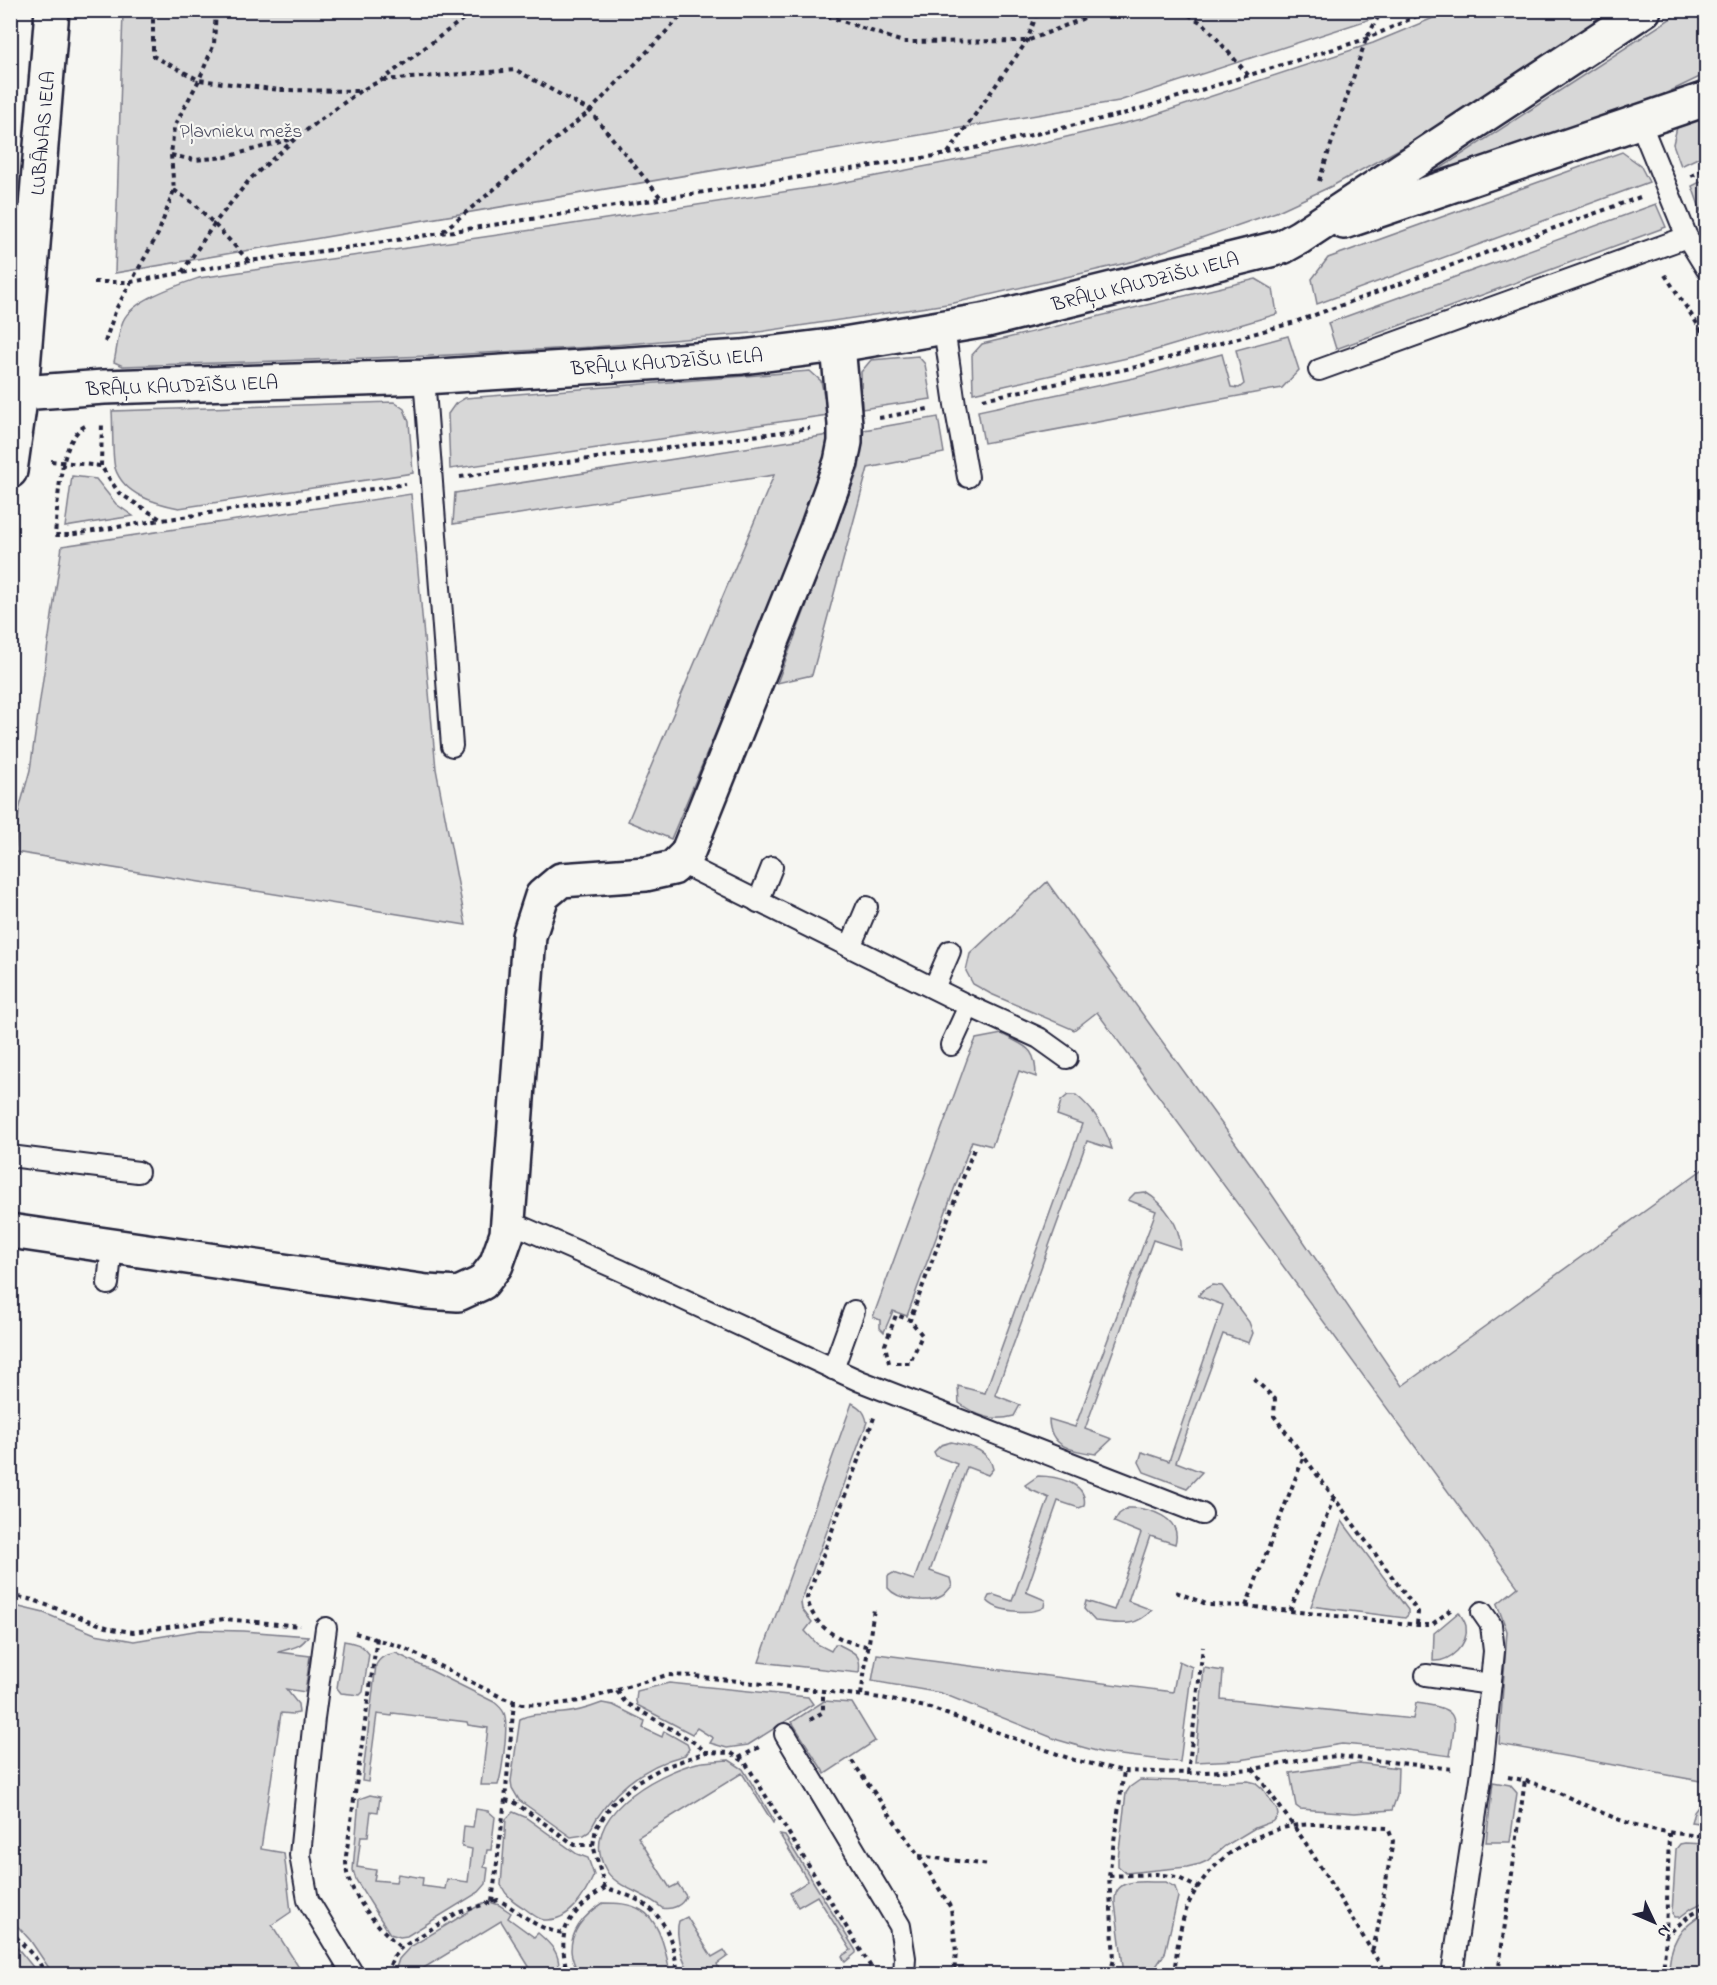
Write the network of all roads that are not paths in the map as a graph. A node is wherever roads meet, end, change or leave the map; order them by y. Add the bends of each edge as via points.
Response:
1 (52, 10) edge
2 (1644, 10) edge
3 (1707, 99) edge
4 (1640, 122) junction
5 (1300, 237) junction
6 (1687, 237) junction
7 (1707, 268) edge
8 (944, 328) junction
9 (838, 345) junction
10 (1319, 370) dead end
11 (424, 377) junction
12 (21, 393) junction
13 (10, 471) edge
14 (968, 477) dead end
15 (452, 746) dead end
16 (679, 862) junction
17 (772, 867) dead end
18 (758, 902) junction
19 (867, 907) dead end
20 (850, 947) junction
21 (950, 951) dead end
22 (934, 988) junction
23 (969, 1006) junction
24 (951, 1045) dead end
25 (1068, 1058) dead end
26 (10, 1156) edge
27 (138, 1172) dead end
28 (508, 1221) junction
29 (10, 1231) edge
30 (112, 1245) junction
31 (108, 1284) dead end
32 (854, 1311) dead end
33 (833, 1369) junction
34 (1202, 1514) dead end
35 (1482, 1612) dead end
36 (326, 1628) road end
37 (1426, 1675) dead end
38 (1491, 1684) junction
39 (785, 1734) dead end
40 (353, 1974) edge
41 (904, 1974) edge
42 (1452, 1974) edge

1 - 12 street, LUBĀNAS IELA
2 - 5 street, BRĀĻU KAUDZĪŠU IELA
3 - 4 street, BRĀĻU KAUDZĪŠU IELA
4 - 5 street, BRĀĻU KAUDZĪŠU IELA
4 - 6 lane
5 - 8 street, BRĀĻU KAUDZĪŠU IELA via 1282,247
6 - 7 lane
6 - 10 lane
8 - 9 street, BRĀĻU KAUDZĪŠU IELA
8 - 14 lane
9 - 11 street, BRĀĻU KAUDZĪŠU IELA via 742,357
9 - 16 street via 845,442 834,484 687,854
11 - 12 street, BRĀĻU KAUDZĪŠU IELA
11 - 15 lane
12 - 13 street, LUBĀNAS IELA
16 - 18 lane
16 - 28 street via 673,868 646,874 561,879 542,896 529,936
17 - 18 lane
18 - 20 lane
19 - 20 lane
20 - 22 lane
21 - 22 lane
22 - 23 lane
23 - 24 lane
23 - 25 lane via 1038,1038
26 - 27 lane
28 - 30 street via 496,1265 482,1283 458,1294
28 - 33 lane
29 - 30 street
30 - 31 lane
32 - 33 lane
33 - 34 lane
35 - 38 lane via 1491,1625
36 - 40 lane via 300,1855 308,1900
37 - 38 lane
38 - 42 lane
39 - 41 lane via 900,1926

